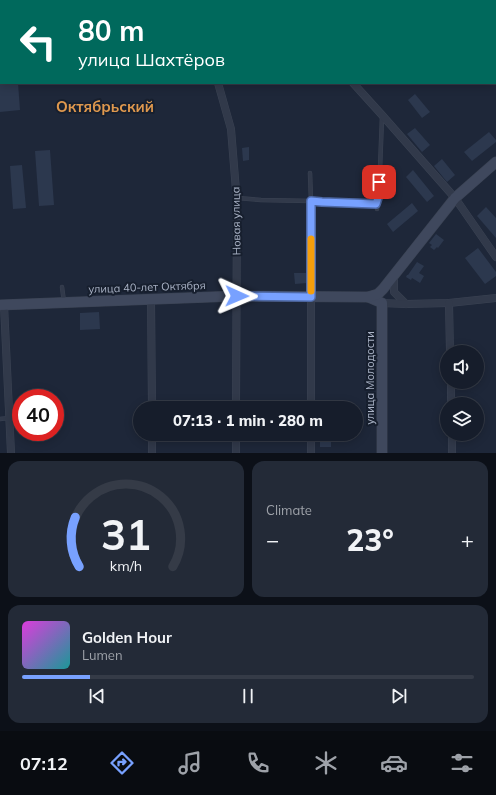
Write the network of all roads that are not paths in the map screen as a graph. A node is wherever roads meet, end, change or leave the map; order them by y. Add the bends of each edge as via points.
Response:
1 (218, 84) edge
2 (355, 84) edge
3 (382, 115) junction
4 (496, 162) edge
5 (310, 173) dead end
6 (236, 198) junction
7 (455, 198) junction
8 (311, 204) junction
9 (376, 204) junction
10 (377, 209) dead end
11 (496, 257) edge
12 (394, 277) junction
13 (62, 287) dead end
14 (237, 296) junction
15 (311, 297) junction
16 (368, 297) junction
17 (151, 298) junction
18 (496, 298) edge
19 (64, 303) junction
20 (382, 303) junction
21 (449, 303) junction
22 (406, 304) junction
23 (2, 305) edge
24 (450, 345) edge
25 (152, 401) edge
26 (236, 401) edge
27 (311, 401) edge
28 (0, 418) edge
29 (9, 418) junction
30 (152, 441) edge
31 (236, 441) edge
32 (311, 441) edge
33 (452, 441) edge
34 (11, 453) edge
35 (152, 453) edge
36 (236, 453) edge
37 (311, 453) edge
38 (382, 453) edge
39 (452, 453) edge

1 - 6 street, Новая улица via 231,129
2 - 3 street
3 - 7 street
3 - 9 lane via 379,195
4 - 7 street
5 - 8 lane
6 - 8 lane
6 - 14 street, Новая улица
7 - 11 street
7 - 12 street
8 - 9 lane
8 - 15 street
9 - 10 lane
12 - 16 street via 378,294
12 - 22 street via 394,292
13 - 19 lane
14 - 15 street, улица 40-лет Октября
14 - 17 street, улица 40-лет Октября
14 - 26 street, Новая улица
15 - 16 street, улица 40-лет Октября
15 - 27 street
16 - 20 street, улица 40-лет Октября
17 - 19 street, улица 40-лет Октября
17 - 25 street
18 - 21 street, улица 40-лет Октября
19 - 23 street, улица 40-лет Октября
20 - 22 street, улица 40-лет Октября
20 - 38 street, улица Молодости
21 - 22 street, улица 40-лет Октября
21 - 24 street
23 - 29 street
28 - 29 lane
29 - 34 street
30 - 35 street
31 - 36 street
32 - 37 street
33 - 39 street

